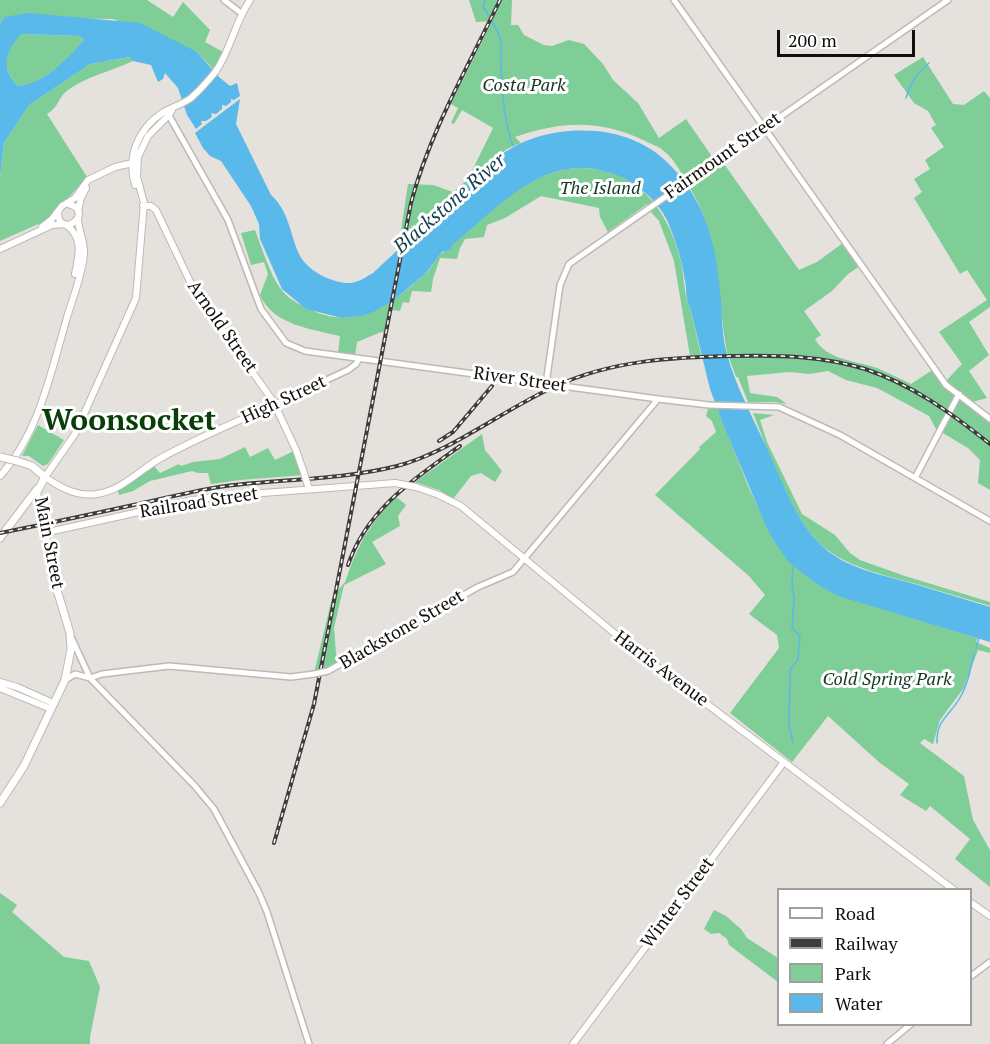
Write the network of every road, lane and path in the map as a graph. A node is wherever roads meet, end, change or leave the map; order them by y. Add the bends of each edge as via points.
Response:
1 (224, 0) edge
2 (250, 0) edge
3 (674, 0) edge
4 (948, 0) edge
5 (241, 13) junction
6 (169, 112) junction
7 (763, 127) junction
8 (134, 163) junction
9 (93, 178) junction
10 (69, 204) junction
11 (143, 208) junction
12 (58, 212) junction
13 (78, 215) junction
14 (65, 224) junction
15 (30, 236) junction
16 (1, 249) edge
17 (70, 308) junction
18 (359, 358) junction
19 (546, 384) junction
20 (959, 394) junction
21 (658, 399) junction
22 (274, 404) junction
23 (990, 419) edge
24 (0, 457) edge
25 (0, 476) edge
26 (915, 478) junction
27 (43, 481) junction
28 (357, 486) joint
29 (309, 488) junction
30 (27, 502) junction
31 (39, 505) junction
32 (990, 521) edge
33 (44, 533) junction
34 (0, 538) edge
35 (525, 560) junction
36 (70, 633) junction
37 (90, 678) junction
38 (65, 680) junction
39 (0, 682) edge
40 (0, 688) edge
41 (52, 706) junction
42 (784, 762) junction
43 (0, 803) edge
44 (951, 888) edge
45 (972, 903) edge
46 (990, 916) edge
47 (990, 962) edge
48 (972, 976) edge
49 (909, 1026) edge
50 (309, 1044) edge
51 (573, 1044) edge
52 (887, 1044) edge

1 - 5 street
2 - 5 main road
3 - 7 street
4 - 7 street, Fairmount Street
5 - 6 main road via 217,69 204,86
6 - 8 main road via 153,120 142,133 135,146
6 - 18 street, River Street via 227,218 261,309 279,337 297,349
7 - 19 street, Fairmount Street via 569,264 560,285
7 - 20 street via 946,385
8 - 9 main road
8 - 11 main road, Main Street
9 - 10 main road
9 - 13 main road via 81,198
10 - 12 main road
10 - 13 main road via 76,207
11 - 22 main road, Arnold Street via 151,206 156,210 194,290
11 - 27 main road, Main Street via 135,300 75,435
12 - 14 main road
12 - 15 main road
13 - 14 main road via 72,224
13 - 17 main road via 84,254
14 - 15 main road via 55,224
14 - 17 main road via 75,233 79,245
15 - 16 main road
17 - 25 main road via 35,423
18 - 19 street, River Street
18 - 22 street, High Street via 345,372
19 - 21 street, River Street
20 - 23 street
20 - 26 street
21 - 26 street, River Street via 778,407 840,435
21 - 35 street, Blackstone Street
22 - 27 main road, High Street via 162,457 115,489 95,494 73,493
22 - 29 main road, Arnold Street, bridge
24 - 27 main road, bridge via 32,466
26 - 32 street, River Street
27 - 30 main road
27 - 31 main road, Main Street via 37,492
28 - 29 main road, Railroad Street
28 - 35 main road, Harris Avenue, bridge via 395,483 439,495 461,507
29 - 33 main road, Railroad Street via 194,500
30 - 31 main road
30 - 34 main road
31 - 33 main road, Main Street
33 - 36 main road, Main Street
35 - 37 street, Blackstone Street, bridge via 513,572 478,587 328,671 291,677 169,666
35 - 42 main road, Harris Avenue via 631,647
36 - 37 street
36 - 38 main road, Main Street
37 - 38 street, Blackstone Street via 75,674
37 - 50 street via 214,809 259,892
38 - 41 main road, Main Street
39 - 41 main road
40 - 41 main road
41 - 43 main road, Main Street via 24,766
42 - 44 main road, Harris Avenue
42 - 51 main road, Winter Street
45 - 46 main road
47 - 48 street
49 - 52 street

